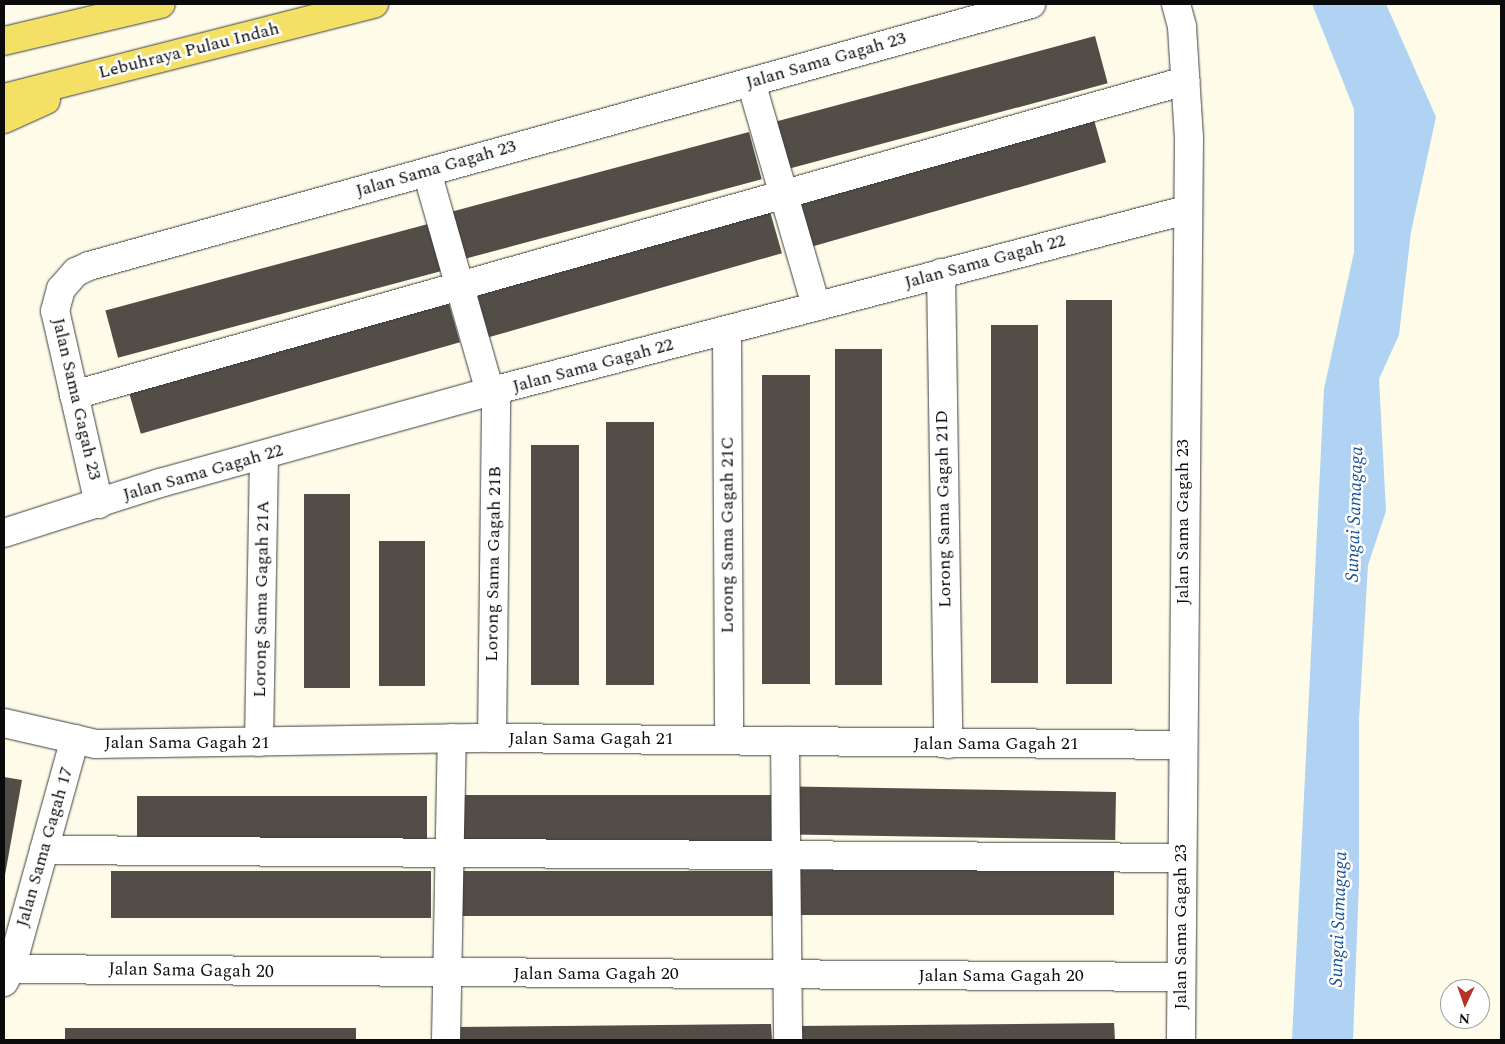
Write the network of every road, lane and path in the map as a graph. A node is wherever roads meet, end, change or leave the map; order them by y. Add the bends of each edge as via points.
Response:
1 (161, 4) edge
2 (374, 4) edge
3 (1031, 4) edge
4 (1176, 4) edge
5 (4, 41) edge
6 (109, 72) junction
7 (1185, 81) junction
8 (751, 82) junction
9 (4, 98) edge
10 (4, 119) edge
11 (427, 172) junction
12 (783, 194) junction
13 (1186, 210) junction
14 (941, 273) junction
15 (460, 286) junction
16 (816, 306) junction
17 (727, 330) junction
18 (493, 391) junction
19 (74, 395) junction
20 (264, 456) junction
21 (99, 504) junction
22 (4, 533) edge
23 (4, 723) edge
24 (452, 738) junction
25 (492, 738) junction
26 (75, 739) junction
27 (729, 740) junction
28 (785, 740) junction
29 (259, 742) junction
30 (948, 744) junction
31 (1181, 745) junction
32 (44, 850) junction
33 (450, 855) junction
34 (786, 857) junction
35 (1181, 858) junction
36 (448, 974) junction
37 (787, 975) junction
38 (7, 976) edge
39 (1181, 977) junction
40 (446, 1040) edge
41 (788, 1040) edge
42 (1181, 1040) edge

1 - 5 main road
2 - 6 main road, Lebuhraya Pulau Indah
3 - 8 street, Jalan Sama Gagah 23
4 - 7 street, Jalan Sama Gagah 23 via 1182,26
6 - 9 main road, Lebuhraya Pulau Indah
6 - 10 main road
7 - 12 street
7 - 13 street, Jalan Sama Gagah 23 via 1189,138
8 - 11 street, Jalan Sama Gagah 23
8 - 12 street
11 - 15 street, Lorong Sama Gagah 21B
11 - 19 street, Jalan Sama Gagah 23 via 76,272 61,289 55,311
12 - 15 street
12 - 16 street
13 - 14 street, Jalan Sama Gagah 22
13 - 31 street, Jalan Sama Gagah 23
14 - 16 street, Jalan Sama Gagah 22
14 - 30 street, Lorong Sama Gagah 21D
15 - 18 street, Lorong Sama Gagah 21B
15 - 19 street
16 - 17 street, Jalan Sama Gagah 22
17 - 18 street, Jalan Sama Gagah 22
17 - 27 street, Lorong Sama Gagah 21C
18 - 20 street, Jalan Sama Gagah 22
18 - 25 street, Lorong Sama Gagah 21B
19 - 21 street, Jalan Sama Gagah 23
20 - 21 street, Jalan Sama Gagah 22 via 160,483
20 - 29 street, Lorong Sama Gagah 21A
21 - 22 street, Jalan Sama Gagah 22
23 - 26 street, Jalan Sama Gagah 21
24 - 25 street, Jalan Sama Gagah 21
24 - 29 street, Jalan Sama Gagah 21
24 - 33 street
25 - 27 street, Jalan Sama Gagah 21
26 - 29 street, Jalan Sama Gagah 21 via 96,744
26 - 32 street, Jalan Sama Gagah 17
27 - 28 street, Jalan Sama Gagah 21
28 - 30 street, Jalan Sama Gagah 21
28 - 34 street
30 - 31 street, Jalan Sama Gagah 21
31 - 35 street, Jalan Sama Gagah 23
32 - 33 street
32 - 38 street, Jalan Sama Gagah 17
33 - 34 street
33 - 36 street
34 - 35 street
34 - 37 street
35 - 39 street, Jalan Sama Gagah 23
36 - 37 street, Jalan Sama Gagah 20
36 - 38 street, Jalan Sama Gagah 20
36 - 40 street
37 - 39 street, Jalan Sama Gagah 20
37 - 41 street
39 - 42 street, Jalan Sama Gagah 23

